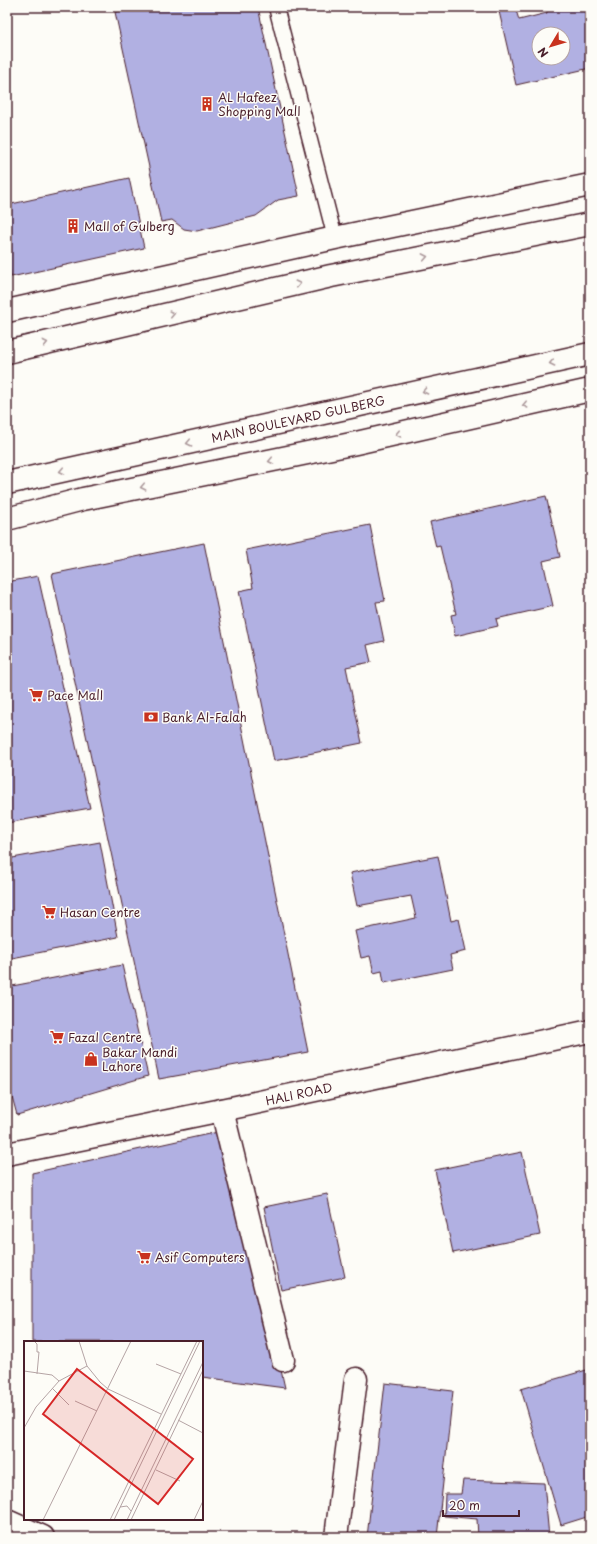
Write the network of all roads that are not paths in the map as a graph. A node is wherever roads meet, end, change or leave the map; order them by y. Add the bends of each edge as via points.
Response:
1 (276, 7) edge
2 (590, 185) edge
3 (590, 224) edge
4 (335, 238) junction
5 (7, 311) edge
6 (7, 352) edge
7 (590, 354) edge
8 (590, 390) edge
9 (7, 483) edge
10 (7, 519) edge
11 (590, 1031) edge
12 (222, 1110) junction
13 (7, 1154) edge
14 (283, 1360) dead end
15 (356, 1379) dead end
16 (7, 1521) edge
17 (43, 1537) edge
18 (336, 1537) edge

1 - 4 lane
2 - 4 street
6 -> 3 street via 331,276
4 - 5 street
7 -> 9 street, MAIN BOULEVARD GULBERG
8 -> 10 street via 356,443 83,499
11 - 12 street, HALI ROAD
12 - 13 street, HALI ROAD
12 - 14 street
15 - 18 street
16 - 17 street

